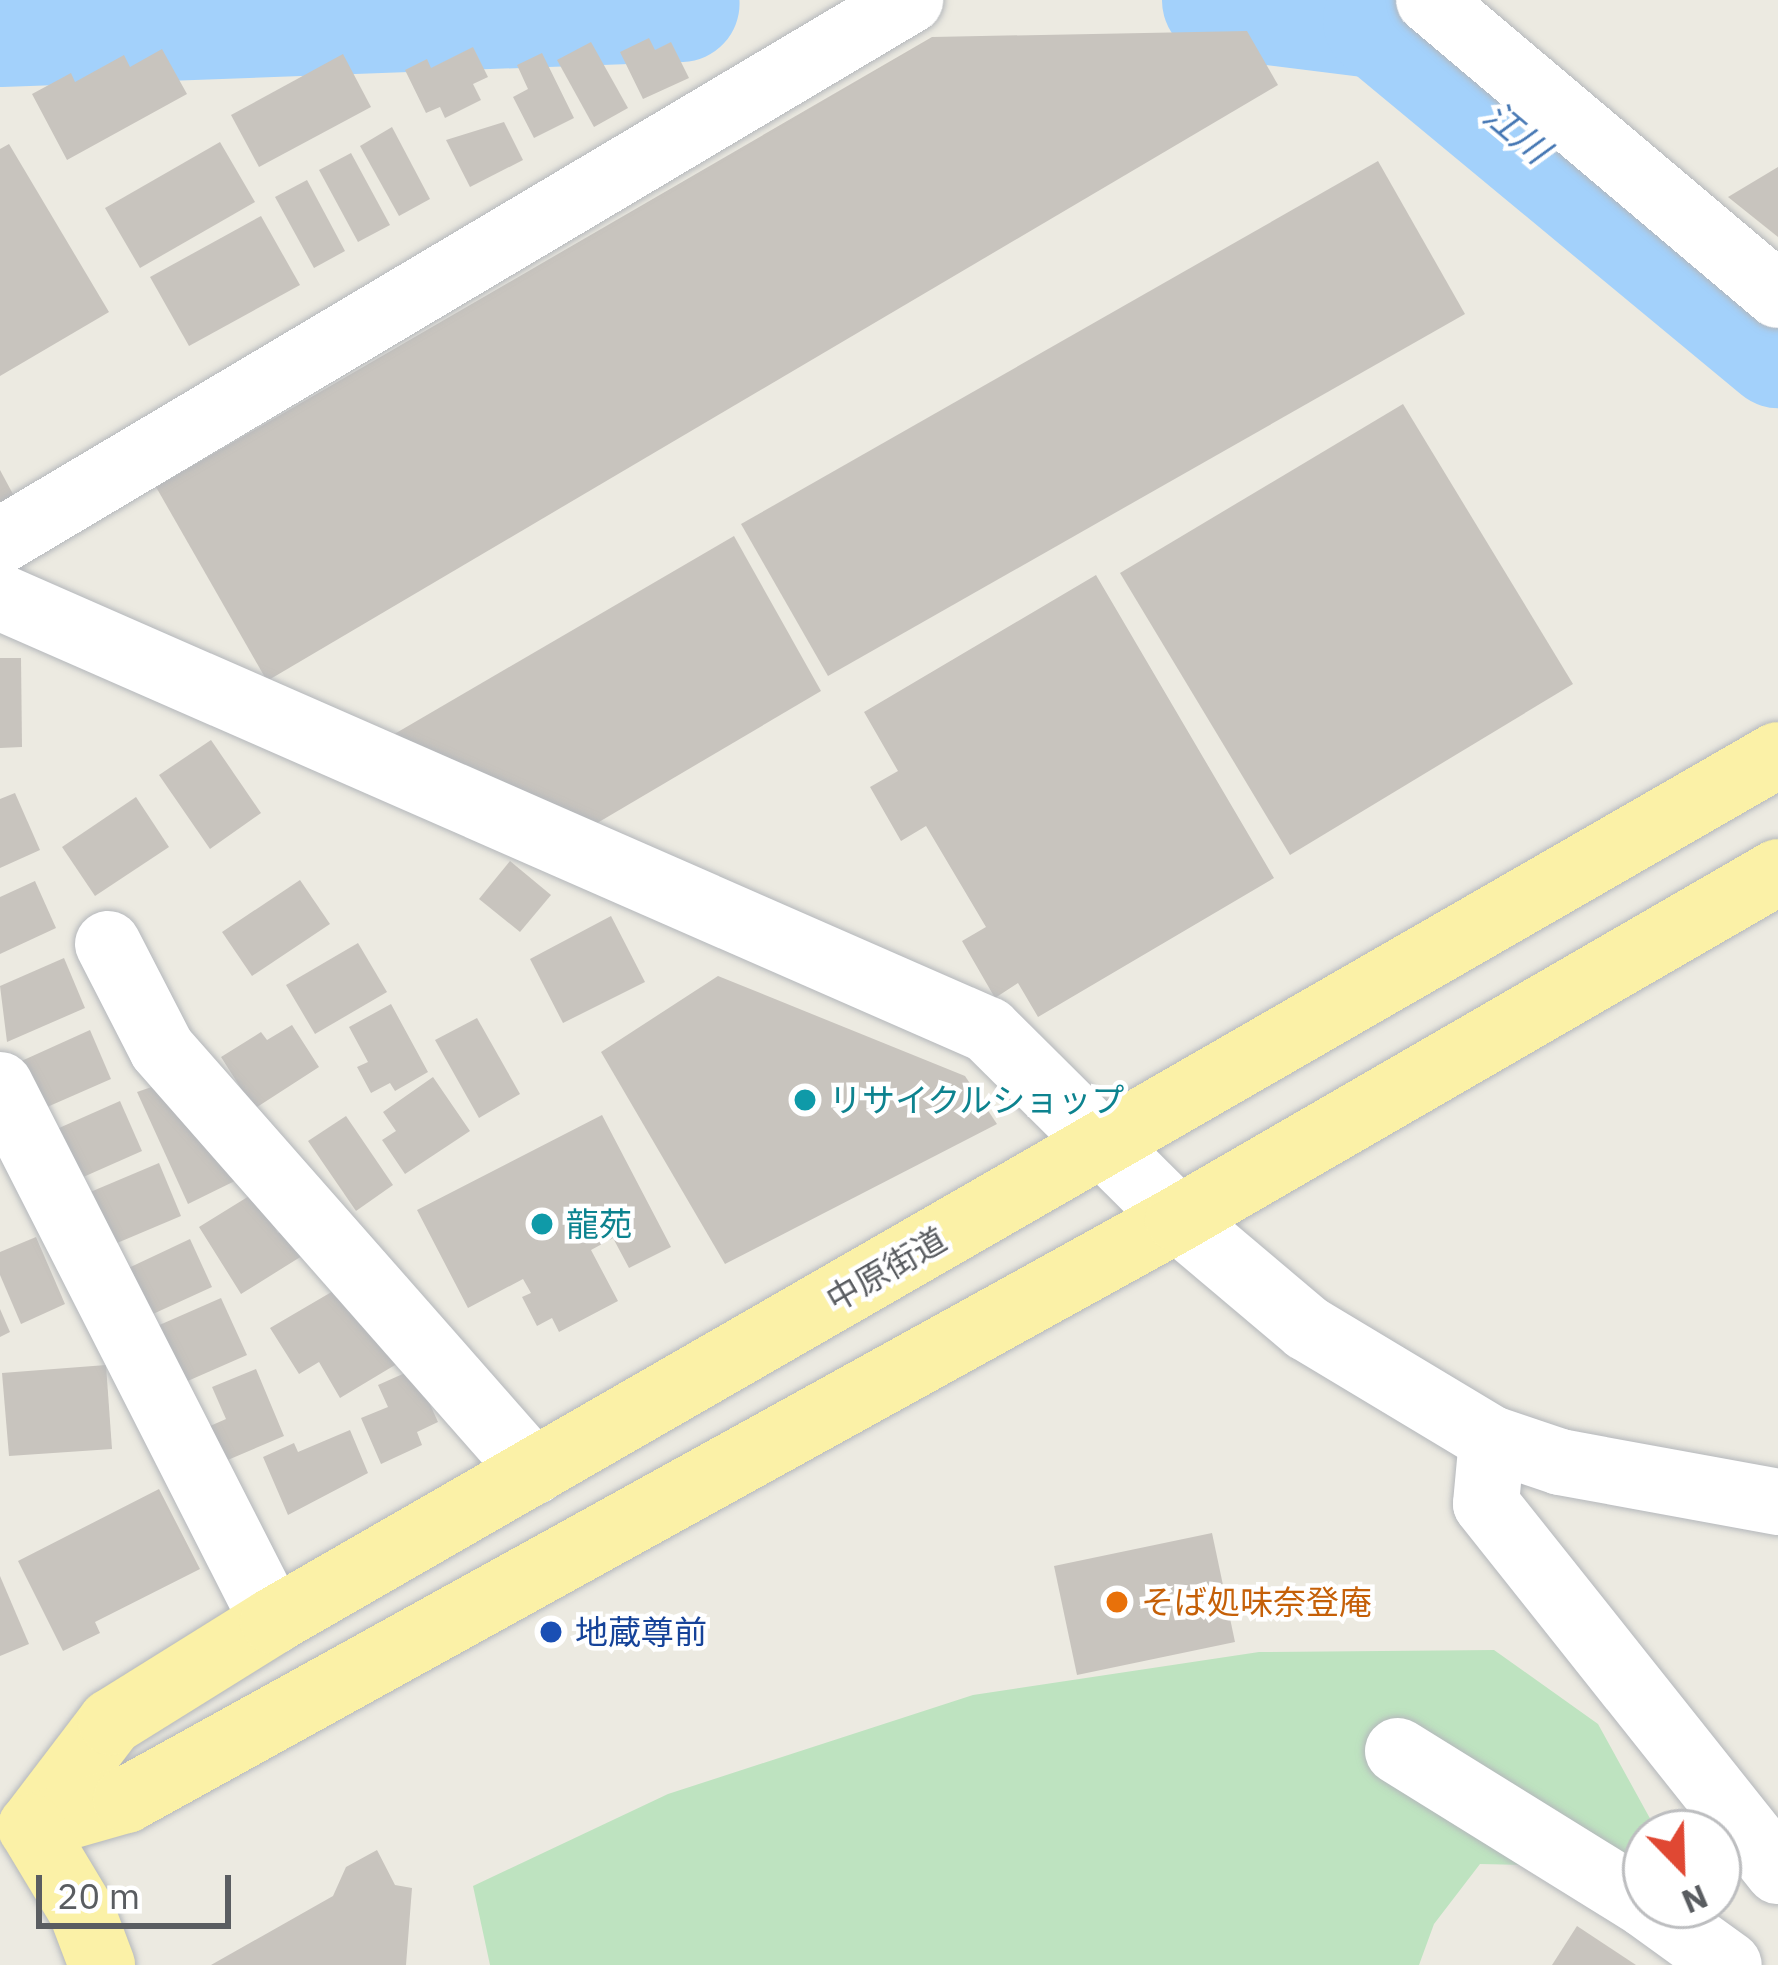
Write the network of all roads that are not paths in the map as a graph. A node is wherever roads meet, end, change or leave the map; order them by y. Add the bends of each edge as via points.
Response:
1 (910, 0) edge
2 (1429, 0) edge
3 (1778, 295) edge
4 (0, 541) edge
5 (0, 597) edge
6 (1778, 755) edge
7 (1778, 872) edge
8 (108, 944) dead end
9 (0, 1085) edge
10 (1101, 1146) junction
11 (1178, 1219) junction
12 (1492, 1439) junction
13 (534, 1472) junction
14 (1778, 1502) edge
15 (273, 1622) junction
16 (1398, 1751) dead end
17 (15, 1836) edge
18 (1778, 1871) edge
19 (1622, 1890) edge
20 (1679, 1929) edge
21 (102, 1965) edge
22 (1729, 1965) edge

1 - 4 street
2 - 3 street
5 - 10 street via 988,1030
6 - 10 main road, 中原街道
7 - 11 main road
8 - 13 street via 162,1049
9 - 15 street
10 - 11 street
10 - 13 main road, 中原街道
11 - 12 street via 1307,1328
11 - 17 main road via 126,1800
12 - 14 street via 1560,1462
12 - 18 street via 1486,1504
13 - 15 main road, 中原街道
15 - 17 main road, 中原街道 via 111,1722
16 - 19 street
17 - 21 main road via 82,1912
20 - 22 street

